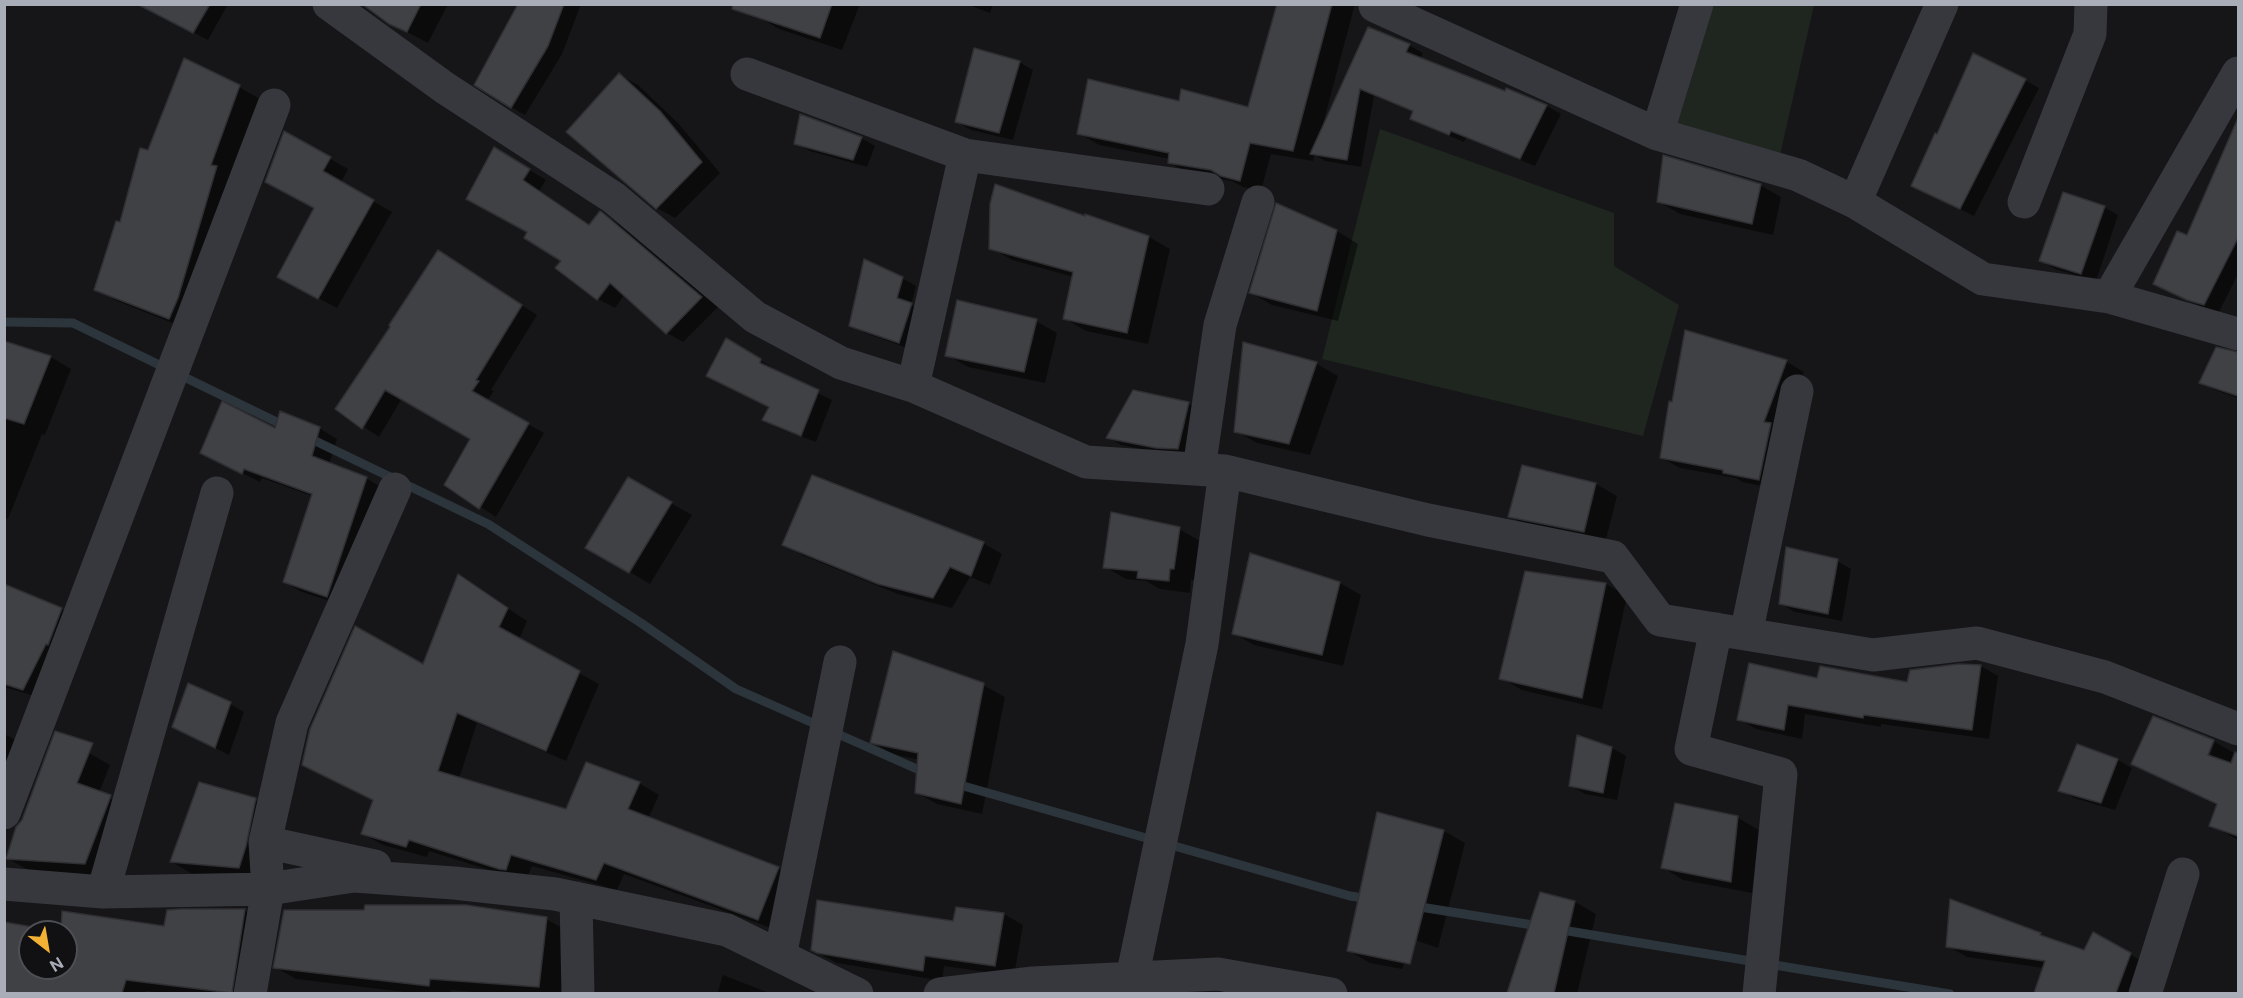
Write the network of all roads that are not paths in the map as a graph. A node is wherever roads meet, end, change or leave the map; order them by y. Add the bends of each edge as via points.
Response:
1 (329, 4) edge
2 (1697, 4) edge
3 (1942, 4) edge
4 (2091, 4) edge
5 (1375, 6) dead end
6 (2238, 73) edge
7 (747, 74) dead end
8 (274, 105) dead end
9 (1657, 134) junction
10 (965, 155) junction
11 (1208, 189) dead end
12 (1258, 202) dead end
13 (1855, 202) junction
14 (2024, 202) dead end
15 (2109, 297) junction
16 (2238, 334) edge
17 (913, 386) junction
18 (1797, 391) dead end
19 (1212, 470) junction
20 (395, 489) dead end
21 (217, 493) dead end
22 (1731, 632) junction
23 (840, 662) dead end
24 (2238, 729) edge
25 (4, 813) edge
26 (266, 842) junction
27 (2183, 874) dead end
28 (454, 883) junction
29 (4, 884) edge
30 (268, 889) junction
31 (103, 892) junction
32 (576, 898) junction
33 (780, 956) junction
34 (1119, 983) edge
35 (250, 993) edge
36 (578, 993) edge
37 (858, 993) edge
38 (940, 993) edge
39 (1331, 993) edge
40 (1760, 993) edge
41 (2145, 993) edge

1 - 17 street via 445,88 614,198 755,317 841,363
2 - 9 street
3 - 13 street
4 - 14 street via 2090,34
5 - 9 street
6 - 15 street
7 - 10 street
8 - 25 street
9 - 13 street via 1798,175
10 - 11 street
10 - 17 street
12 - 19 street via 1220,325
13 - 15 street via 1983,279
15 - 16 street
17 - 19 street via 1086,462
18 - 22 street
19 - 22 street via 1613,558 1660,620
19 - 34 street via 1202,644
20 - 26 street via 292,723
21 - 31 street
22 - 24 street via 1873,655 1977,644 2105,677
22 - 40 street via 1691,749 1780,774
23 - 33 street
26 - 28 street
26 - 30 street
27 - 41 street
28 - 30 street via 354,876
28 - 32 street
29 - 31 street
30 - 31 street
30 - 35 street
32 - 33 street via 727,930
32 - 36 street
33 - 37 street
34 - 38 street via 1032,983
34 - 39 street via 1218,974

